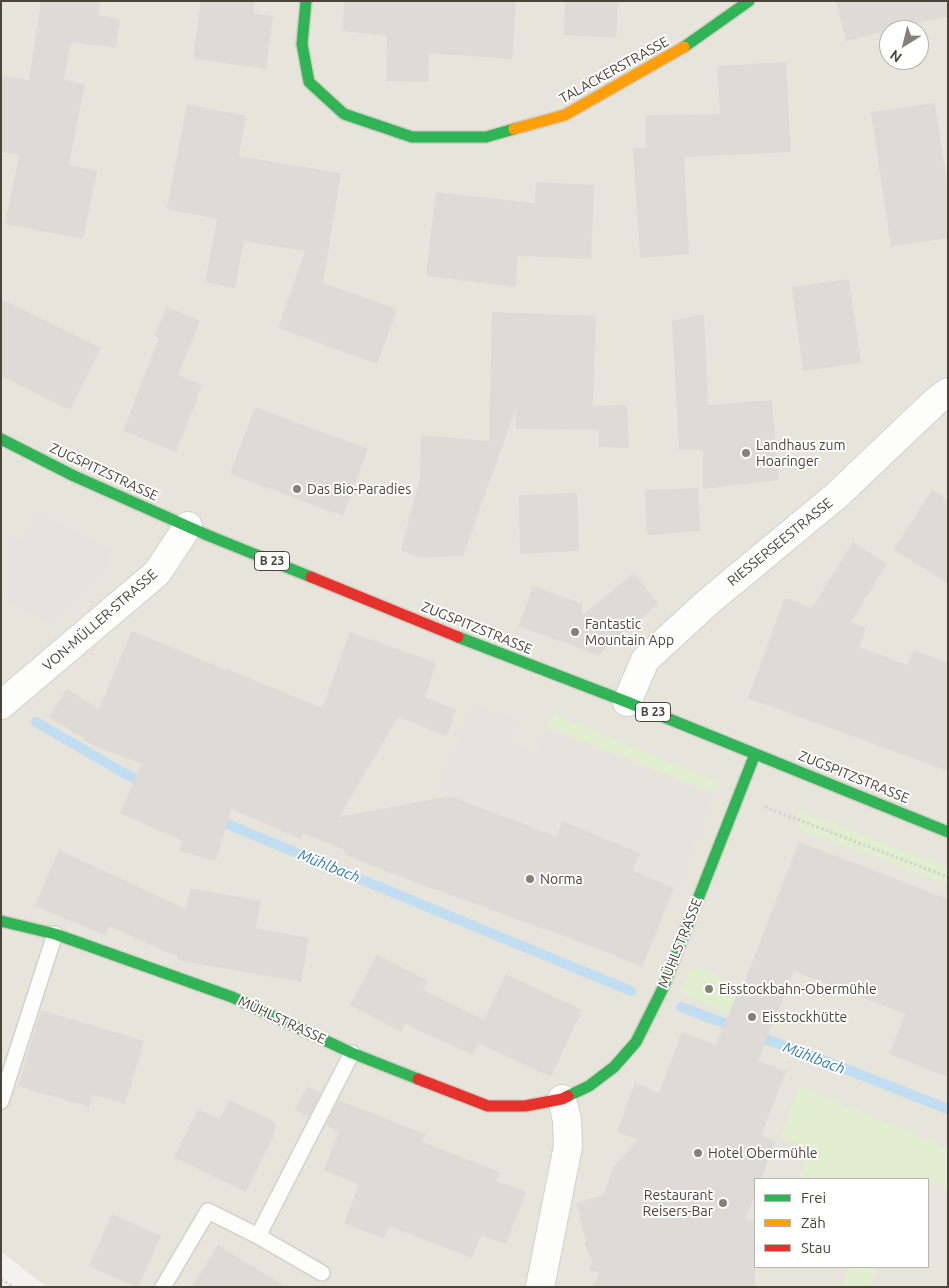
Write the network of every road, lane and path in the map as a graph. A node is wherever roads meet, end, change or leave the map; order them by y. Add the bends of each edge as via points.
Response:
1 (306, 1) edge
2 (749, 1) edge
3 (948, 392) edge
4 (1, 439) edge
5 (188, 526) junction
6 (627, 702) junction
7 (1, 705) edge
8 (755, 754) junction
9 (739, 797) junction
10 (948, 832) edge
11 (948, 877) edge
12 (1, 921) edge
13 (55, 934) junction
14 (352, 1053) junction
15 (562, 1099) junction
16 (1, 1101) edge
17 (258, 1236) junction
18 (322, 1273) dead end
19 (1, 1280) edge
20 (12, 1287) edge
21 (163, 1287) edge
22 (540, 1287) edge

1 - 2 street, TALACKERSTRASSE via 302,44 309,82 344,114 412,137 486,137 565,115 684,47
3 - 6 street, RIESSERSEESTRASSE via 836,496 708,602 645,660
4 - 5 street, ZUGSPITZSTRASSE / B 23 via 74,476
5 - 6 street, ZUGSPITZSTRASSE / B 23 via 348,593
5 - 7 street, VON-MÜLLER-STRASSE via 157,573
6 - 8 street, ZUGSPITZSTRASSE / B 23
8 - 9 street, MÜHLSTRASSE
8 - 10 street, ZUGSPITZSTRASSE / B 23
9 - 11 path
9 - 15 street, MÜHLSTRASSE via 662,988 636,1042 614,1067 589,1086
12 - 13 street, MÜHLSTRASSE
13 - 14 street, MÜHLSTRASSE via 232,997
13 - 16 lane
14 - 15 street, MÜHLSTRASSE via 488,1106 526,1106
14 - 17 lane
15 - 22 street via 568,1120 568,1146
17 - 18 lane
17 - 21 lane via 208,1211
19 - 20 path

